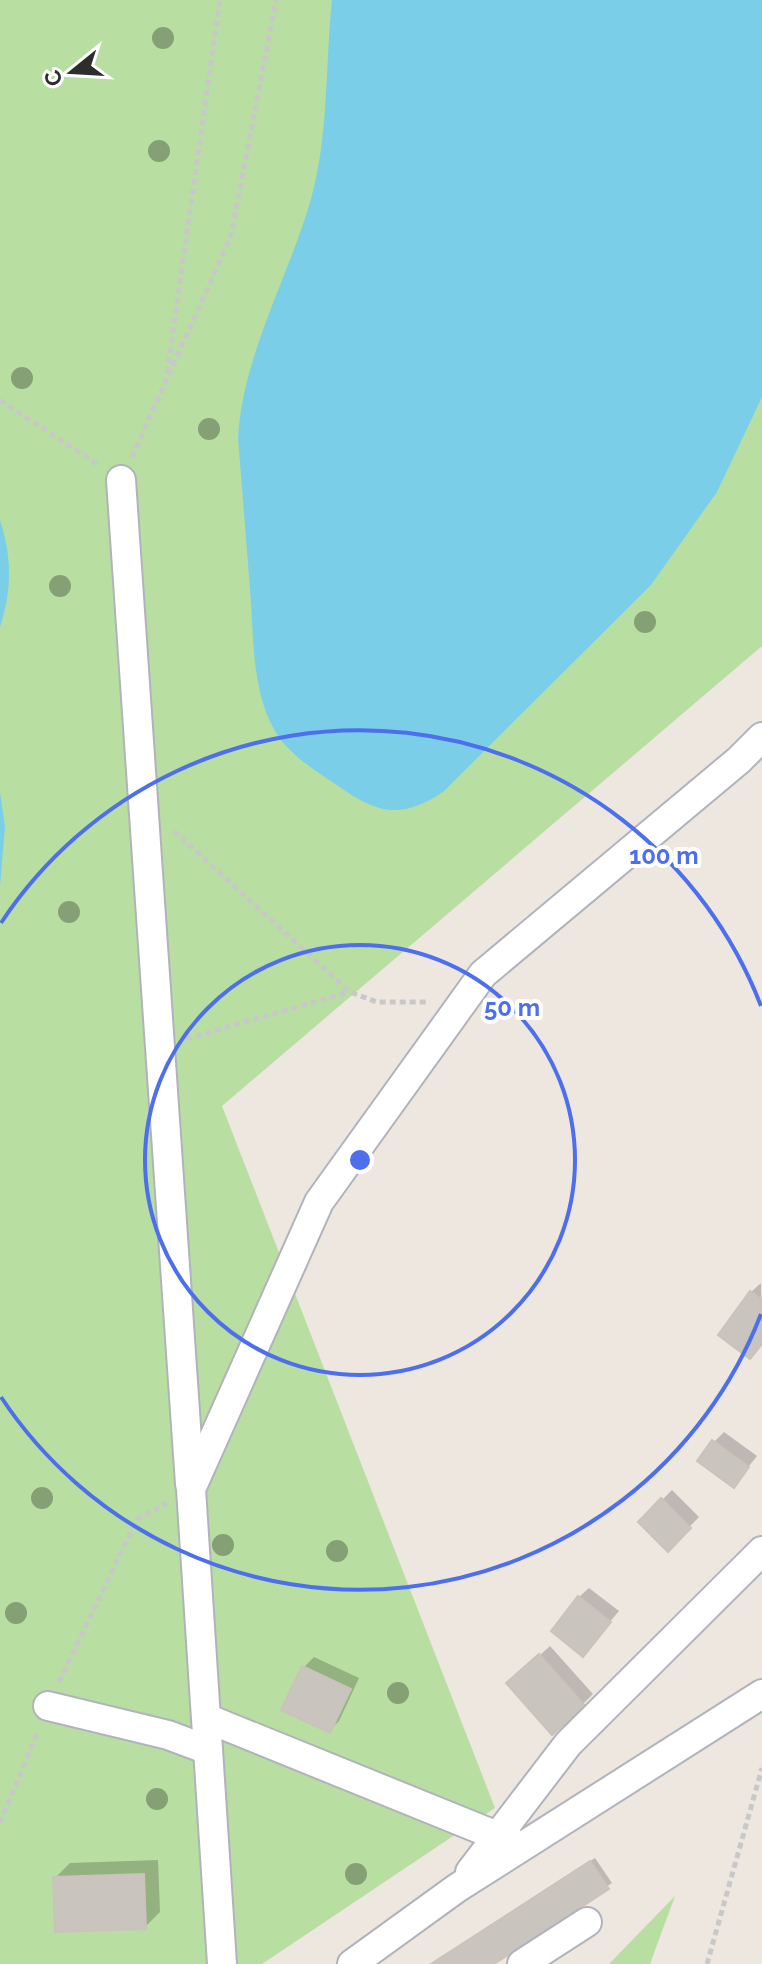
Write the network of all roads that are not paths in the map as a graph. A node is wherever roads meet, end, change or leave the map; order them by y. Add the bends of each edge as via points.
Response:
1 (121, 480) road end
2 (762, 737) edge
3 (191, 1489) junction
4 (762, 1551) edge
5 (762, 1694) edge
6 (48, 1706) road end
7 (206, 1718) junction
8 (208, 1750) junction
9 (496, 1837) junction
10 (524, 1846) junction
11 (457, 1888) junction
12 (587, 1922) dead end
13 (222, 1964) edge
14 (352, 1964) edge
15 (522, 1964) edge

1 - 3 street
2 - 3 street via 483,974 319,1202
3 - 7 street
4 - 9 street via 568,1744
5 - 10 street
6 - 8 street
7 - 8 street
7 - 9 street
8 - 13 street
9 - 10 street
9 - 11 street
10 - 11 street
11 - 14 street
12 - 15 street

